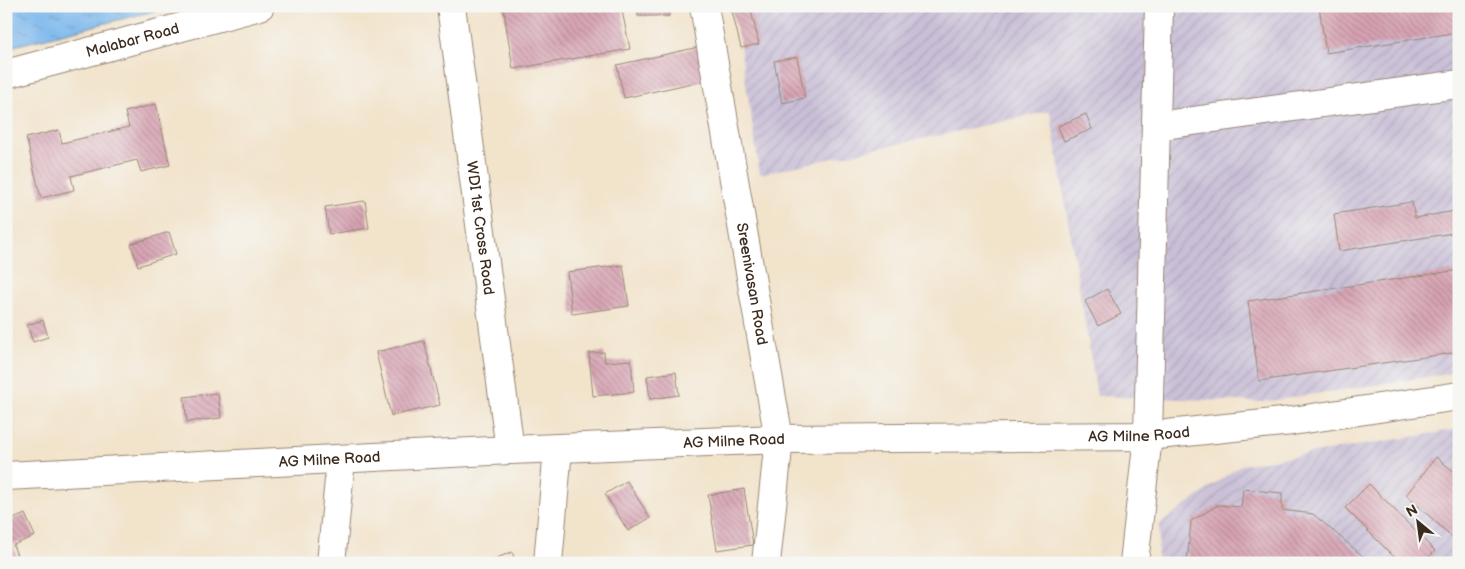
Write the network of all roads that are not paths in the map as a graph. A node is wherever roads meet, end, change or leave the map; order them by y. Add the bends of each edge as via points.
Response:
1 (260, 6) edge
2 (451, 6) edge
3 (704, 6) edge
4 (1159, 6) edge
5 (6, 74) edge
6 (1459, 84) edge
7 (1157, 126) junction
8 (1459, 396) edge
9 (1148, 436) junction
10 (779, 439) junction
11 (558, 448) junction
12 (510, 450) junction
13 (341, 459) junction
14 (6, 476) edge
15 (331, 563) edge
16 (548, 563) edge
17 (766, 563) edge
18 (1134, 563) edge

1 - 5 street, Malabar Road
2 - 12 street, WDI 1st Cross Road
3 - 10 street, Sreenivasan Road
4 - 7 street
6 - 7 street
7 - 9 street
8 - 9 street, AG Milne Road via 1292,421
9 - 10 street, AG Milne Road
9 - 18 street
10 - 11 street, AG Milne Road
10 - 17 street, Sreenivasan Road
11 - 12 street, AG Milne Road
11 - 16 street
12 - 13 street, AG Milne Road
13 - 14 street, AG Milne Road
13 - 15 street

